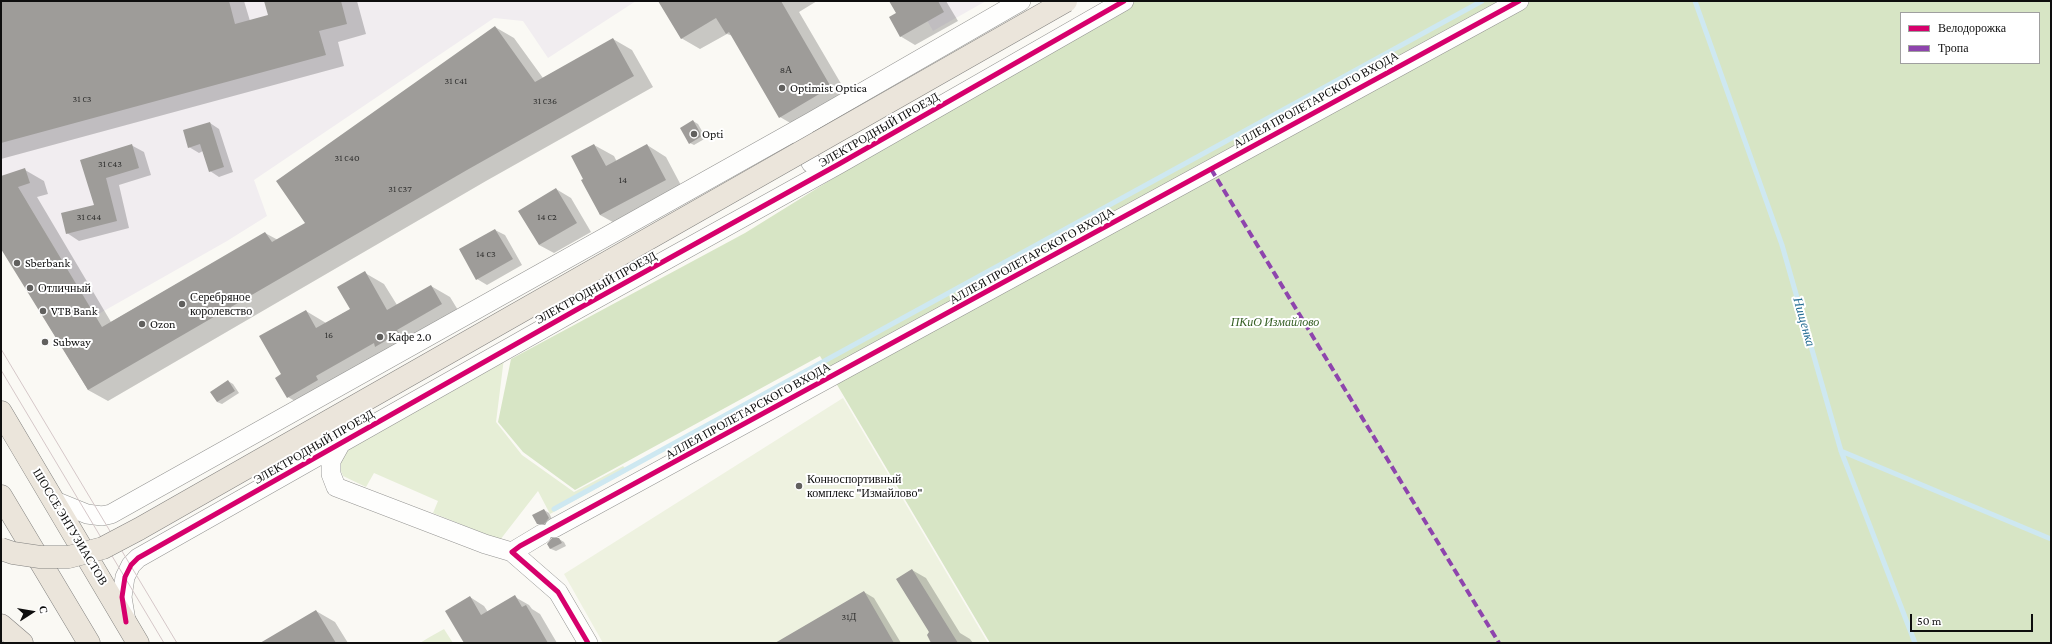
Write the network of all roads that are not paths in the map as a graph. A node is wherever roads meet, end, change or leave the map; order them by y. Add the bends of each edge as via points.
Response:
1 (1021, 1) edge
2 (1066, 1) edge
3 (1124, 1) edge
4 (1519, 1) edge
5 (811, 122) junction
6 (839, 164) junction
7 (552, 266) junction
8 (576, 310) junction
9 (1, 412) edge
10 (341, 442) junction
11 (1, 496) edge
12 (54, 501) junction
13 (1, 509) edge
14 (29, 543) junction
15 (1, 549) edge
16 (512, 552) junction
17 (126, 622) junction
18 (1, 625) edge
19 (22, 643) edge
20 (89, 643) edge
21 (138, 643) edge
22 (588, 643) edge

1 - 5 street
2 - 15 main road, bridge via 139,529 102,548 68,557 40,557
3 - 6 street, ЭЛЕКТРОДНЫЙ ПРОЕЗД
4 - 16 street, АЛЛЕЯ ПРОЛЕТАРСКОГО ВХОДА
5 - 6 street via 804,135 803,145 811,163 819,168
5 - 7 street
6 - 8 street, ЭЛЕКТРОДНЫЙ ПРОЕЗД
7 - 8 street via 565,266 582,277 586,289 584,300
7 - 12 street via 111,514 87,514
8 - 10 street, ЭЛЕКТРОДНЫЙ ПРОЕЗД
9 - 12 main road, ШОССЕ ЭНТУЗИАСТОВ
10 - 16 street via 331,461 331,474 336,488
10 - 17 street, ЭЛЕКТРОДНЫЙ ПРОЕЗД via 138,558 125,577 122,597
11 - 14 main road
12 - 17 main road, ШОССЕ ЭНТУЗИАСТОВ
13 - 14 main road
14 - 20 main road
16 - 22 street via 558,592
17 - 21 main road, ШОССЕ ЭНТУЗИАСТОВ
18 - 19 main road

